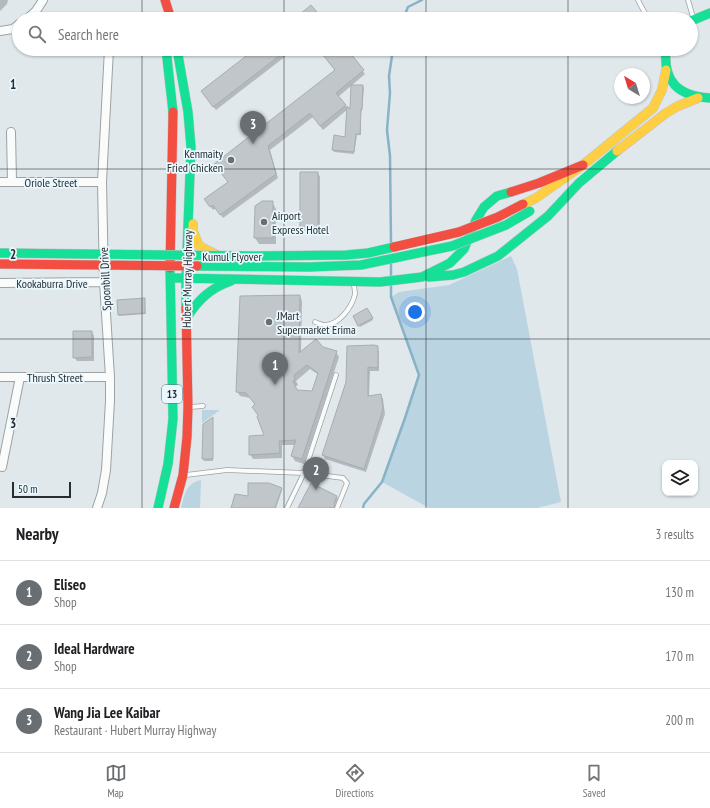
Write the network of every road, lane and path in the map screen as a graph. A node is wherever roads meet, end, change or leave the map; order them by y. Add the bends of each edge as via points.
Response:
1 (43, 0) edge
2 (165, 0) edge
3 (638, 0) edge
4 (688, 0) edge
5 (35, 12) edge
6 (169, 12) edge
7 (644, 12) edge
8 (690, 12) edge
9 (710, 13) edge
10 (698, 18) edge
11 (12, 29) edge
12 (0, 31) edge
13 (109, 56) edge
14 (167, 56) edge
15 (178, 56) edge
16 (665, 56) edge
17 (666, 70) junction
18 (698, 98) junction
19 (710, 98) edge
20 (11, 132) dead end
21 (583, 165) junction
22 (189, 177) junction
23 (0, 182) edge
24 (12, 182) junction
25 (102, 182) junction
26 (580, 183) junction
27 (528, 207) junction
28 (0, 253) edge
29 (0, 264) edge
30 (171, 278) junction
31 (186, 278) junction
32 (419, 278) junction
33 (246, 279) junction
34 (353, 281) junction
35 (104, 282) junction
36 (0, 283) edge
37 (186, 319) junction
38 (315, 322) dead end
39 (336, 375) dead end
40 (0, 377) edge
41 (20, 377) junction
42 (110, 377) junction
43 (203, 406) dead end
44 (188, 407) junction
45 (2, 467) dead end
46 (304, 473) junction
47 (184, 475) junction
48 (97, 508) edge
49 (158, 508) edge
50 (174, 508) edge
51 (287, 508) edge
52 (337, 508) edge

1 - 5 street
2 - 6 highway
3 - 7 lane
4 - 8 lane
9 - 10 highway
11 - 12 street
13 - 25 street, Spoonbill Drive
14 - 30 highway, Hubert Murray Highway / 13 via 174,116
15 - 22 highway, Hubert Murray Highway / 13 via 188,112 191,147
16 - 17 highway
17 - 18 highway via 672,84 680,91
17 - 21 highway via 663,92 653,108
18 - 19 highway
18 - 26 highway via 666,113
20 - 24 street
21 - 27 highway via 536,198
21 - 32 highway via 539,183 497,196 479,213 460,254 450,263
22 - 31 highway, Hubert Murray Highway / 13
22 - 34 highway via 193,231 199,246 238,263
23 - 24 street, Oriole Street
24 - 25 street, Oriole Street
25 - 35 street, Spoonbill Drive
26 - 27 highway via 543,206
26 - 32 highway via 548,216 498,256 453,275
27 - 28 highway, Kumul Flyover, bridge via 459,232 368,253 346,255
27 - 29 highway, Kumul Flyover, bridge via 506,225 470,240 361,265 309,267
30 - 31 highway
30 - 49 highway, Hubert Murray Highway / 13 via 173,439
31 - 33 highway
31 - 37 highway, Hubert Murray Highway / 13
32 - 34 highway via 380,282
33 - 34 highway
33 - 37 highway via 220,284 213,288 200,299
34 - 38 lane via 355,293 349,308 341,318 325,325
35 - 36 street, Kookaburra Drive
35 - 42 street, Spoonbill Drive
37 - 44 highway, Hubert Murray Highway / 13
39 - 46 lane
40 - 41 street, Thrush Street
41 - 42 street, Thrush Street
41 - 45 street
42 - 48 street, Spoonbill Drive via 106,470
43 - 44 lane
44 - 47 highway, Hubert Murray Highway / 13
46 - 47 lane via 227,470
46 - 51 lane
46 - 52 lane via 343,478 347,483
47 - 50 highway, Hubert Murray Highway / 13

